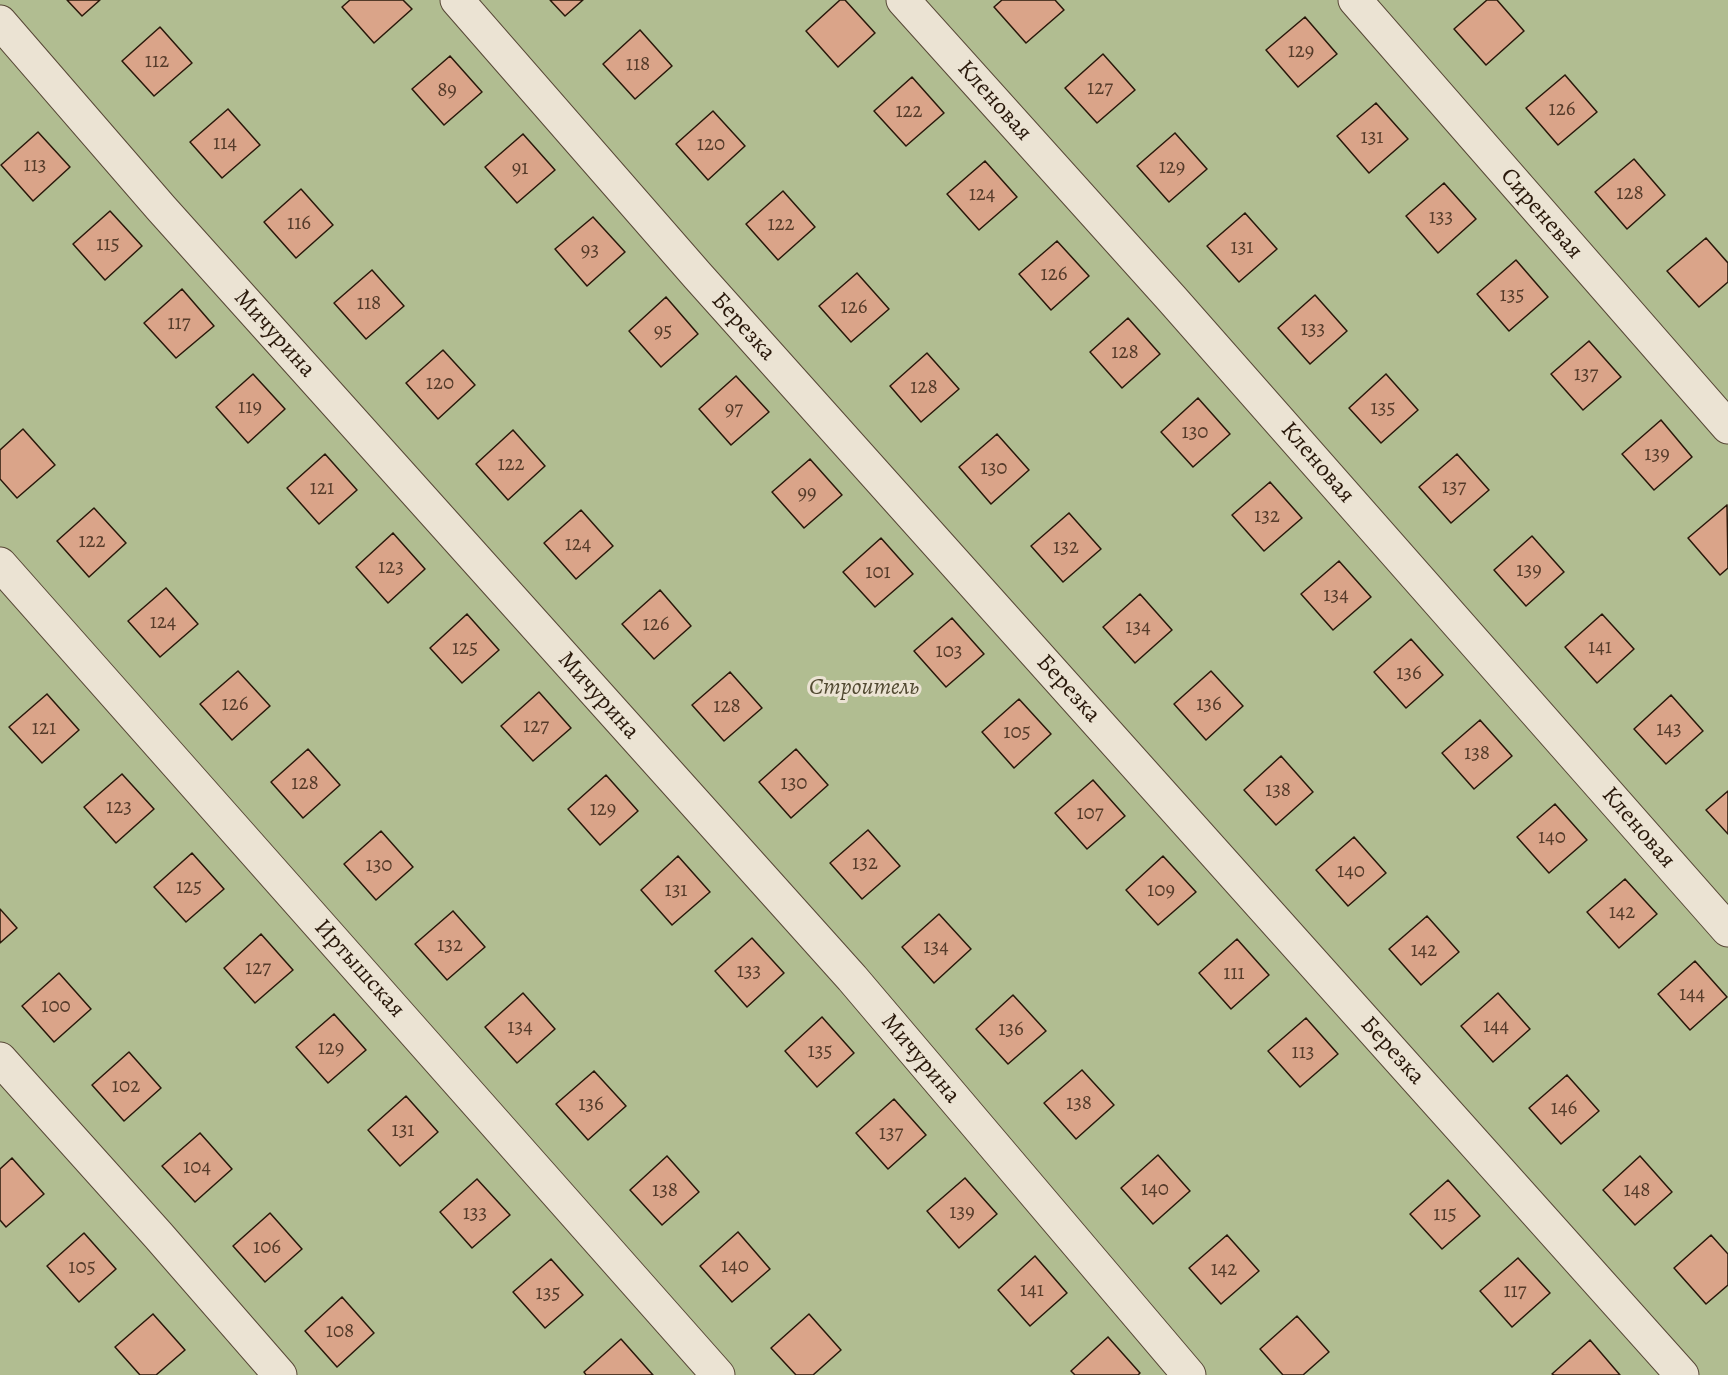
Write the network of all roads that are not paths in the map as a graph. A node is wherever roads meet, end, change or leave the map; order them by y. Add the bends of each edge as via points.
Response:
1 (457, 0) edge
2 (903, 0) edge
3 (1355, 0) edge
4 (0, 22) edge
5 (1728, 427) edge
6 (0, 564) edge
7 (1728, 930) edge
8 (0, 1059) edge
9 (280, 1375) edge
10 (718, 1375) edge
11 (1189, 1375) edge
12 (1682, 1375) edge

1 - 12 street, Березка via 713,293
2 - 7 street, Кленовая
3 - 5 street, Сиреневая
4 - 11 street, Мичурина via 168,217 852,978
6 - 10 street, Иртышская
8 - 9 street

